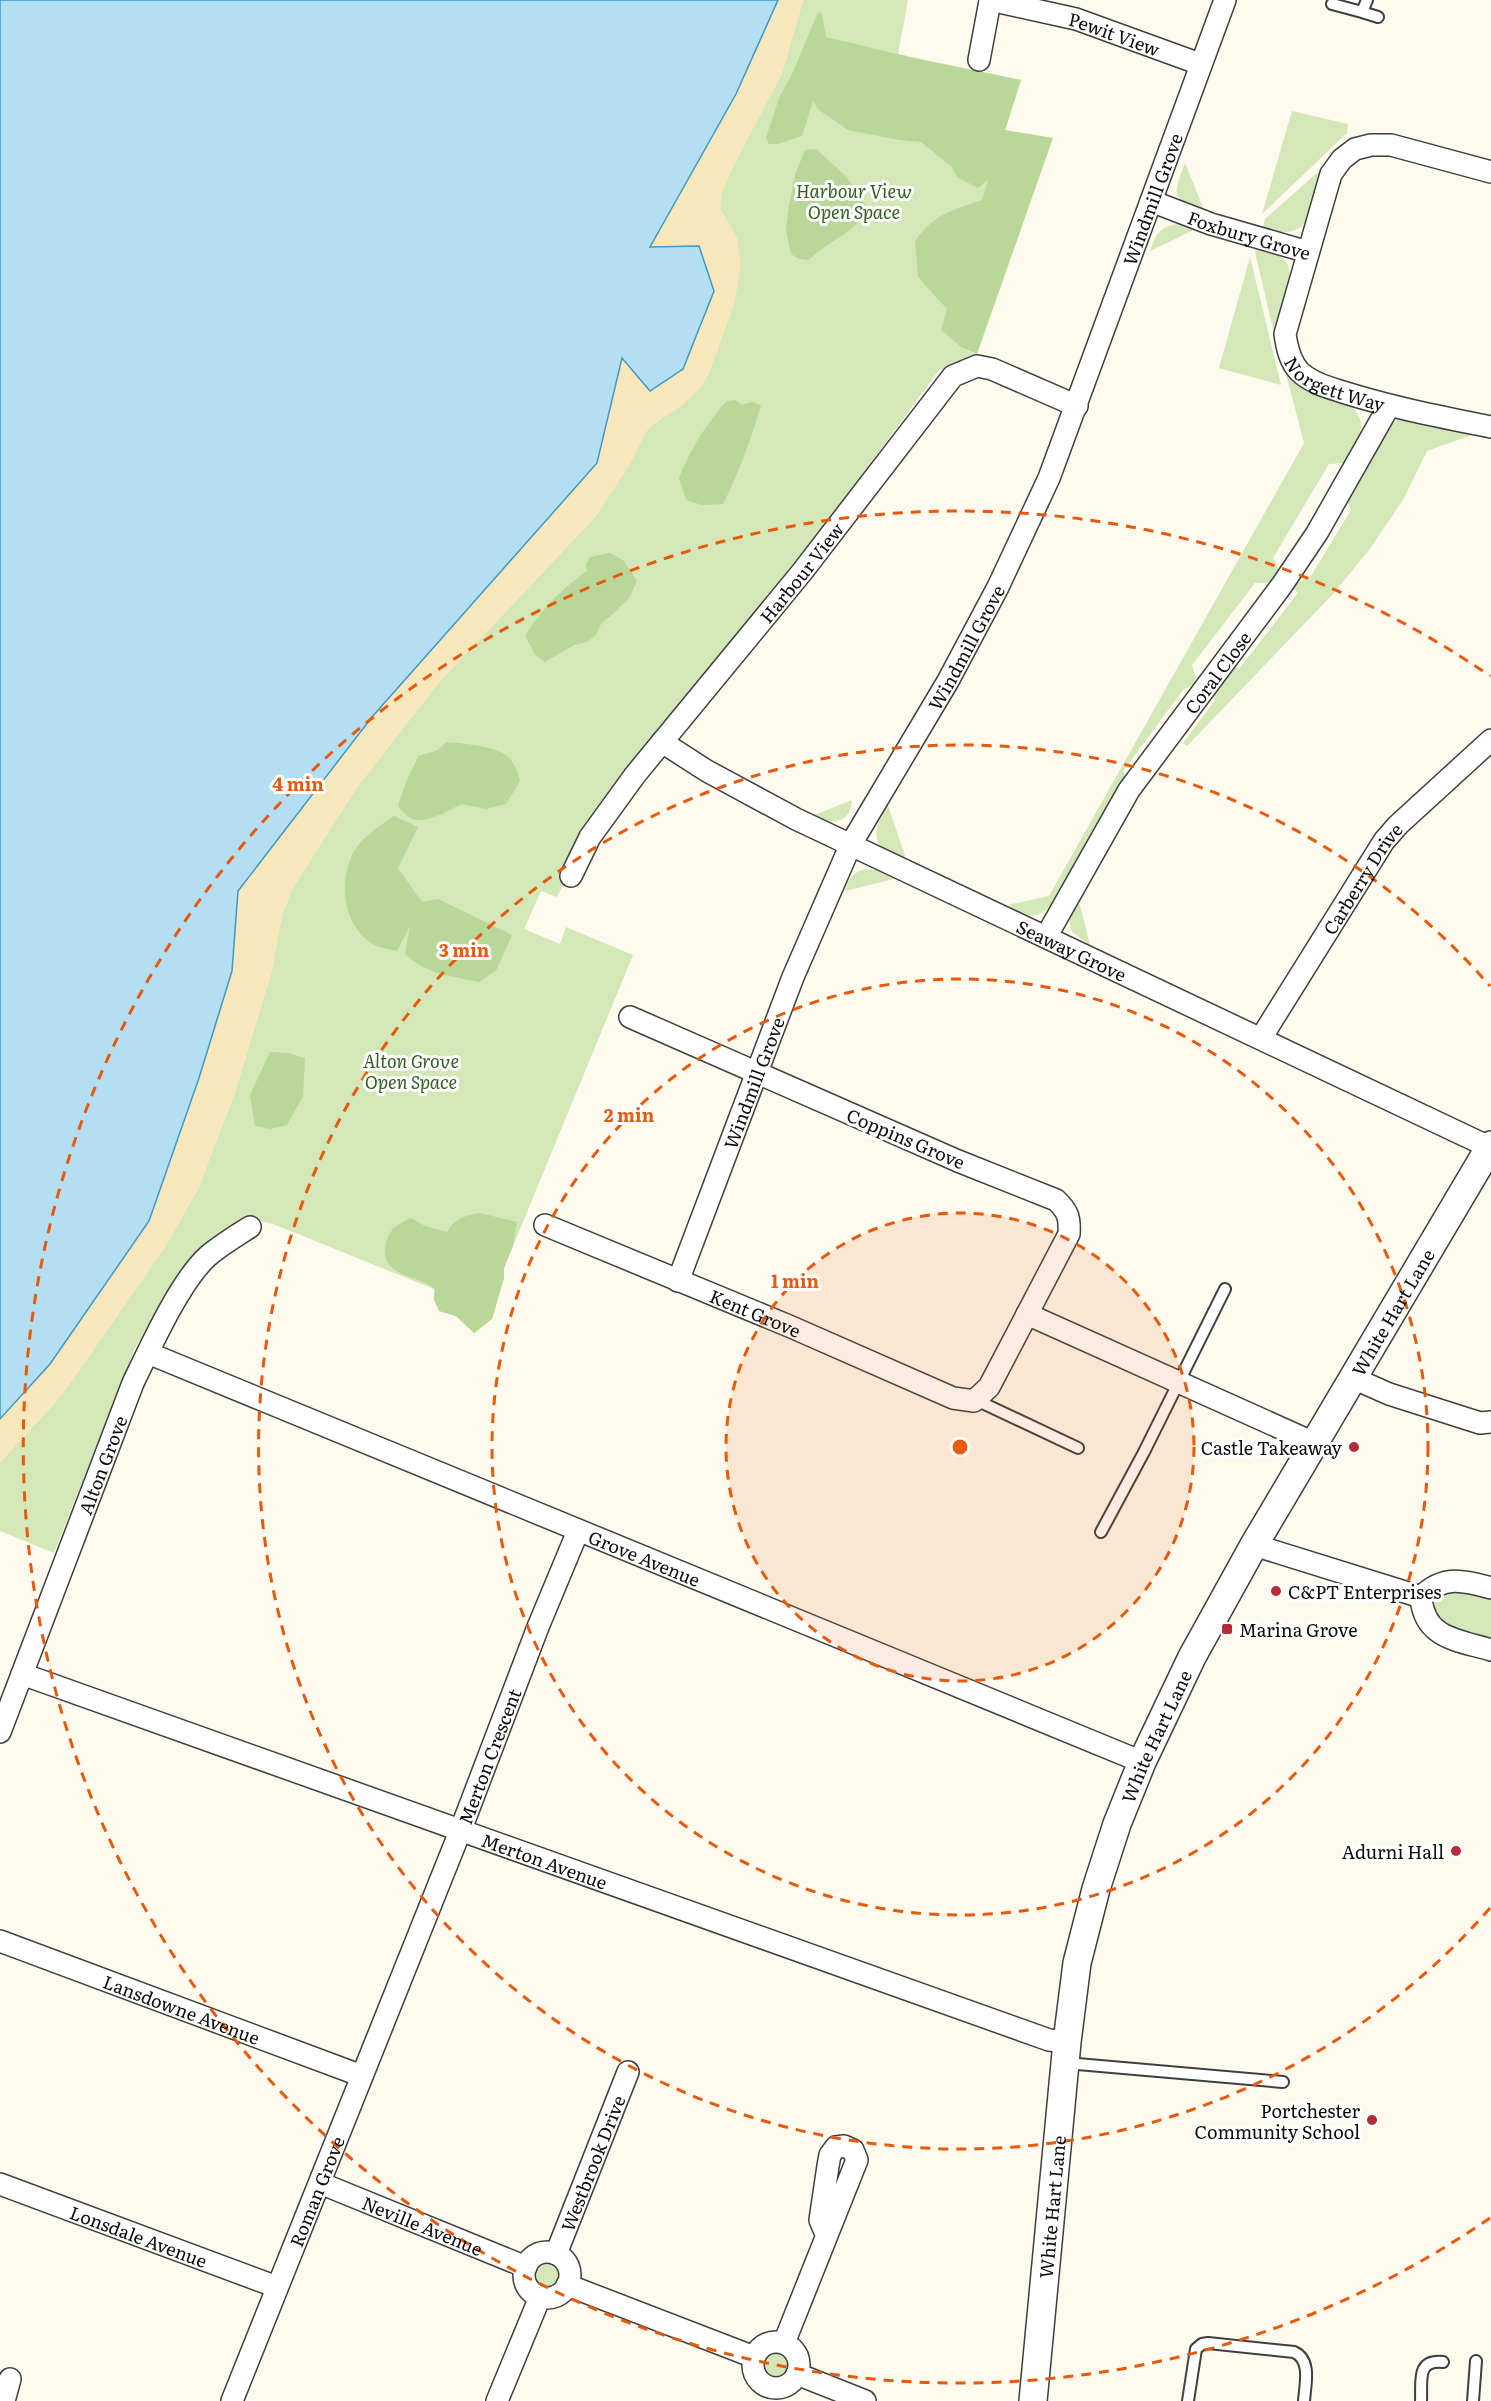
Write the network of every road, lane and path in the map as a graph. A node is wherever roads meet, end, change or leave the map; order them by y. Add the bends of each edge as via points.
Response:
1 (990, 0) edge
2 (1225, 0) edge
3 (1367, 0) edge
4 (1332, 4) dead end
5 (1362, 12) junction
6 (1378, 17) dead end
7 (979, 60) dead end
8 (1200, 64) junction
9 (1491, 172) edge
10 (1151, 201) junction
11 (1308, 252) junction
12 (1077, 406) junction
13 (1389, 406) junction
14 (1491, 427) edge
15 (1491, 740) edge
16 (662, 742) junction
17 (850, 844) junction
18 (571, 876) dead end
19 (1046, 938) junction
20 (630, 1017) dead end
21 (1261, 1038) junction
22 (758, 1074) junction
23 (1490, 1146) edge
24 (545, 1225) dead end
25 (250, 1227) dead end
26 (678, 1281) junction
27 (1225, 1289) dead end
28 (1027, 1314) junction
29 (148, 1353) junction
30 (1353, 1378) junction
31 (1180, 1381) junction
32 (971, 1400) junction
33 (1491, 1422) edge
34 (1314, 1443) junction
35 (1078, 1448) dead end
36 (578, 1531) junction
37 (1101, 1532) dead end
38 (1254, 1545) junction
39 (1491, 1588) edge
40 (1421, 1597) junction
41 (1491, 1650) edge
42 (22, 1674) junction
43 (0, 1732) edge
44 (1142, 1762) junction
45 (461, 1829) junction
46 (0, 1941) edge
47 (400, 1981) joint
48 (1066, 2053) junction
49 (628, 2072) dead end
50 (362, 2076) junction
51 (1283, 2082) dead end
52 (320, 2183) junction
53 (0, 2184) edge
54 (826, 2234) dead end
55 (556, 2254) junction
56 (526, 2267) junction
57 (567, 2285) junction
58 (277, 2287) junction
59 (540, 2297) junction
60 (784, 2343) junction
61 (754, 2357) junction
62 (1476, 2361) dead end
63 (1443, 2362) dead end
64 (797, 2374) junction
65 (9, 2379) dead end
66 (764, 2394) edge
67 (2, 2401) edge
68 (232, 2401) edge
69 (497, 2401) edge
70 (865, 2401) edge
71 (1033, 2401) edge
72 (1188, 2401) edge
73 (1304, 2401) edge
74 (1420, 2401) edge
75 (1473, 2401) edge

1 - 7 street, Pewit View
1 - 8 street, Pewit View via 1076,19
2 - 8 street, Windmill Grove
3 - 5 lane
4 - 5 lane
5 - 6 lane
8 - 10 street, Windmill Grove
9 - 11 street, Foxbury Grove via 1391,145 1355,149 1331,174
10 - 11 street, Foxbury Grove via 1211,224
10 - 12 street, Windmill Grove
11 - 13 street, Norgett Way via 1286,334 1292,361 1315,382
12 - 16 street, Harbour View via 992,369 977,366 953,376 802,572
12 - 17 street, Windmill Grove via 1049,478 998,587 948,681
13 - 14 street, Norgett Way
13 - 19 street, Coral Close via 1288,576 1130,790
15 - 21 street, Carberry Drive via 1384,841
16 - 17 street, Seaway Grove via 707,771
16 - 18 street, Harbour View via 590,837
17 - 19 street, Seaway Grove
17 - 22 street, Windmill Grove
19 - 21 street, Seaway Grove
20 - 22 street, Coppins Grove
21 - 23 street, Seaway Grove
22 - 26 street, Windmill Grove
22 - 28 street, Coppins Grove via 1056,1200 1070,1218 1069,1234
23 - 30 street, White Hart Lane
24 - 26 street, Kent Grove
25 - 29 street, Alton Grove via 208,1257 185,1286
26 - 32 street, Kent Grove via 953,1398
27 - 31 lane
28 - 31 street
28 - 32 street via 989,1387
29 - 36 street, Grove Avenue
29 - 42 street, Alton Grove via 133,1383
30 - 33 street via 1389,1394 1480,1423
30 - 34 street, White Hart Lane
31 - 34 street
31 - 37 lane
32 - 35 lane
34 - 38 street, White Hart Lane
36 - 44 street, Grove Avenue
36 - 45 street, Merton Crescent
38 - 40 street
38 - 44 street, White Hart Lane via 1192,1657
39 - 40 street via 1445,1581
40 - 41 street via 1429,1625 1443,1635
42 - 43 street, Alton Grove
42 - 45 street, Merton Avenue
44 - 48 street, White Hart Lane via 1096,1889 1077,1964
45 - 47 street, Merton Crescent
45 - 48 street, Merton Avenue via 1049,2040
46 - 50 street, Lansdowne Avenue
47 - 50 street, Roman Grove
48 - 51 lane
48 - 71 street, White Hart Lane
49 - 55 street, Westbrook Drive
50 - 52 street, Roman Grove
52 - 56 street, Neville Avenue
52 - 58 street, Roman Grove
53 - 58 street, Lonsdale Avenue
54 - 60 street
55 - 56 street via 538,2254
55 - 57 street via 569,2268
56 - 59 street via 528,2287
57 - 59 street via 554,2297
57 - 61 street
58 - 68 street, Roman Grove
59 - 69 street
60 - 61 street via 764,2345
60 - 64 street via 797,2355
61 - 66 street via 754,2373
62 - 75 lane
63 - 74 lane via 1425,2365
64 - 66 street via 785,2386
64 - 70 street
65 - 67 street
72 - 73 lane via 1196,2349 1208,2343 1299,2354 1305,2361

